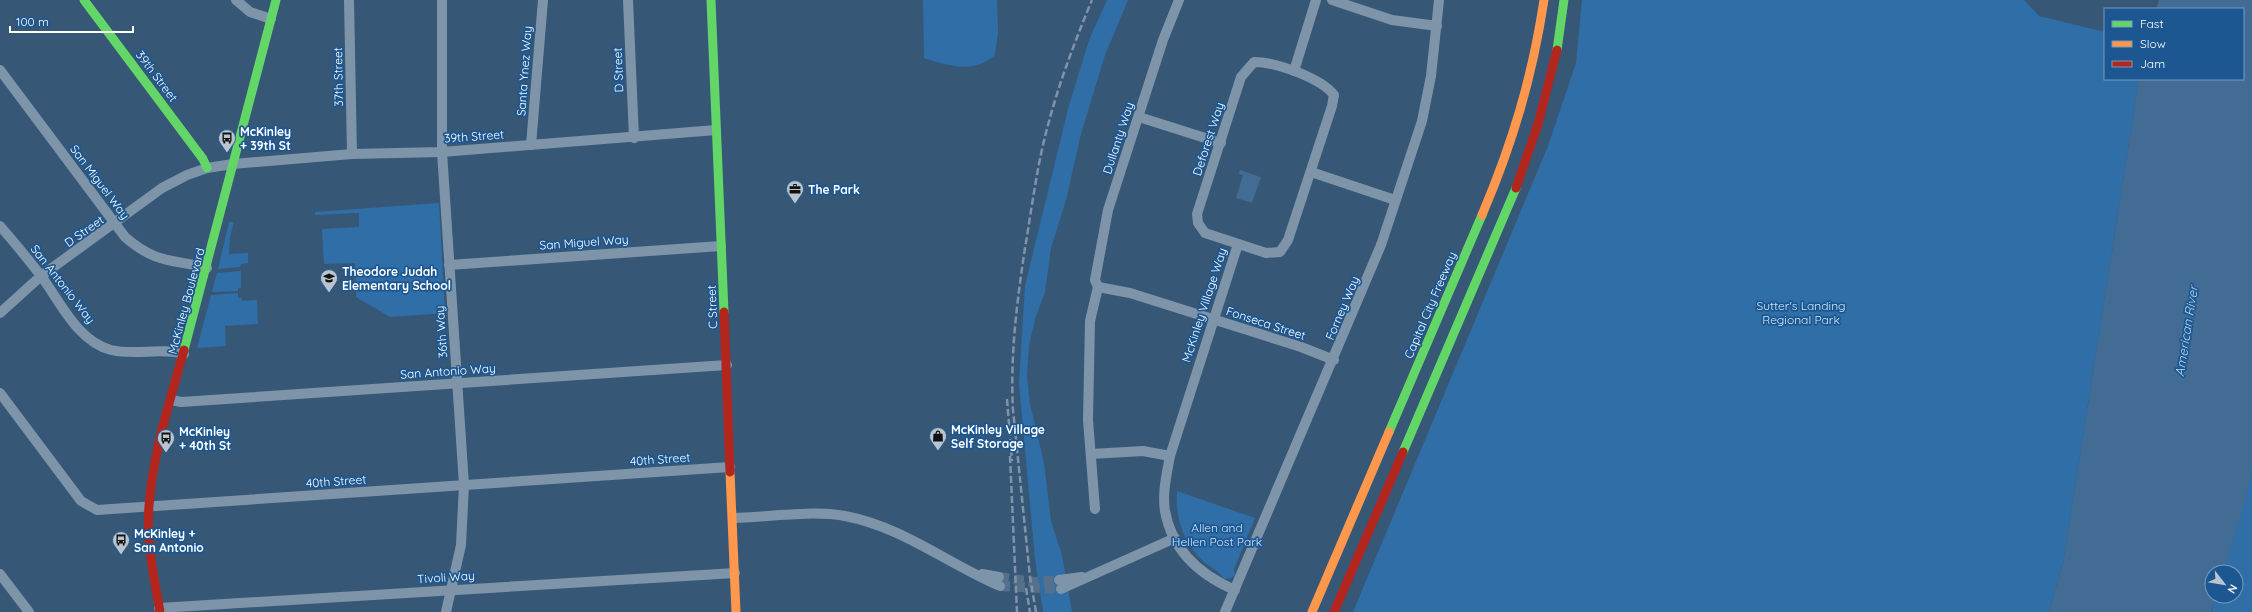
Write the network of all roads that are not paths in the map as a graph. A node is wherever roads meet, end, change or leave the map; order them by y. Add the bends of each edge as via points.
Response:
1 (84, 0) edge
2 (236, 0) edge
3 (276, 0) edge
4 (349, 0) edge
5 (442, 0) edge
6 (542, 0) edge
7 (628, 0) edge
8 (711, 0) edge
9 (1179, 0) edge
10 (1316, 0) edge
11 (1332, 0) edge
12 (1439, 0) edge
13 (1544, 0) edge
14 (1564, 0) edge
15 (271, 19) junction
16 (1437, 26) junction
17 (0, 70) edge
18 (1294, 71) junction
19 (1138, 117) junction
20 (716, 130) junction
21 (634, 138) junction
22 (1221, 143) junction
23 (531, 145) junction
24 (442, 152) junction
25 (352, 154) junction
26 (233, 164) junction
27 (207, 168) junction
28 (1311, 172) junction
29 (1395, 200) junction
30 (115, 224) junction
31 (0, 226) edge
32 (1238, 244) junction
33 (721, 246) junction
34 (449, 265) junction
35 (207, 268) junction
36 (41, 276) junction
37 (1098, 287) junction
38 (0, 313) edge
39 (1213, 319) junction
40 (184, 354) junction
41 (1334, 360) junction
42 (727, 365) junction
43 (457, 384) junction
44 (0, 393) edge
45 (172, 400) junction
46 (1090, 454) junction
47 (1170, 456) junction
48 (730, 467) junction
49 (464, 486) junction
50 (150, 507) junction
51 (1095, 509) dead end
52 (733, 518) junction
53 (1174, 538) junction
54 (735, 573) junction
55 (0, 574) edge
56 (1000, 582) tunnel mouth
57 (1060, 585) tunnel mouth
58 (451, 589) junction
59 (1235, 590) junction
60 (160, 610) edge
61 (29, 612) edge
62 (446, 612) edge
63 (736, 612) edge
64 (1225, 612) edge
65 (1312, 612) edge
66 (1334, 612) edge

1 - 27 main road, 39th Street via 203,159
2 - 15 street via 250,12
3 - 15 main road, McKinley Boulevard
4 - 25 street, 37th Street
5 - 24 street, 36th Way
6 - 23 street, Santa Ynez Way
7 - 21 street, D Street
8 - 20 main road, C Street
9 - 19 street, Dullanty Way
10 - 18 street
11 - 16 street via 1392,20
12 - 16 street, Forney Way
13 - 65 main road, Capital City Freeway via 1535,57 1518,125 1493,190
14 - 66 main road via 1549,87 1529,154
15 - 26 main road, McKinley Boulevard
16 - 29 street, Forney Way via 1422,121
17 - 30 street, San Miguel Way
18 - 22 street, Deforest Way via 1263,62 1254,62 1246,68
18 - 28 street, McKinley Village Way via 1320,83 1334,95
19 - 22 street
19 - 37 street, Dullanty Way via 1108,210 1095,280
20 - 21 street, 39th Street
20 - 33 main road, C Street
21 - 23 street, 39th Street
22 - 32 street, Deforest Way via 1196,214 1198,224 1205,232
23 - 24 street, 39th Street
24 - 25 street, 39th Street
24 - 34 street, 36th Way
25 - 26 street, 39th Street
26 - 27 street, D Street
26 - 35 main road, McKinley Boulevard
27 - 30 street, D Street via 174,181
28 - 29 street
28 - 32 street, McKinley Village Way via 1288,240 1280,252 1266,253
29 - 41 street, Forney Way via 1368,278
30 - 35 street, San Miguel Way via 135,245 156,258
30 - 36 street, D Street
31 - 36 street, San Antonio Way
32 - 39 street, McKinley Village Way
33 - 34 street, San Miguel Way
33 - 42 main road, C Street
34 - 43 street, 36th Way
35 - 40 main road, McKinley Boulevard
36 - 38 street, D Street
36 - 40 street, San Antonio Way via 78,328 110,349 124,352 172,350
37 - 39 street via 1130,293
37 - 46 street, Dullanty Way via 1090,321
39 - 41 street, Fonseca Street
39 - 47 street, McKinley Village Way
40 - 45 main road, McKinley Boulevard
41 - 59 street, Forney Way
42 - 43 street, San Antonio Way
42 - 48 main road, C Street
43 - 45 street, San Antonio Way via 181,402
43 - 49 street, 36th Way
44 - 50 street, 40th Street via 86,505 102,510
45 - 50 main road, McKinley Boulevard via 156,450
46 - 47 street via 1142,451
46 - 51 street, Dullanty Way
47 - 53 street, McKinley Village Way via 1165,510
48 - 49 street, 40th Street
48 - 52 main road, C Street
49 - 50 street, 40th Street
49 - 58 street, 36th Way via 461,545
50 - 60 main road, McKinley Boulevard via 151,559
52 - 54 main road, C Street
52 - 56 street via 813,514 844,516 873,523 909,538 976,574
53 - 57 street via 1094,576
53 - 59 street, McKinley Village Way via 1190,562 1202,573
54 - 58 street, Tivoli Way
54 - 63 main road, C Street
55 - 61 street
58 - 60 street, Tivoli Way
58 - 62 street, 36th Way
59 - 64 street, Forney Way

